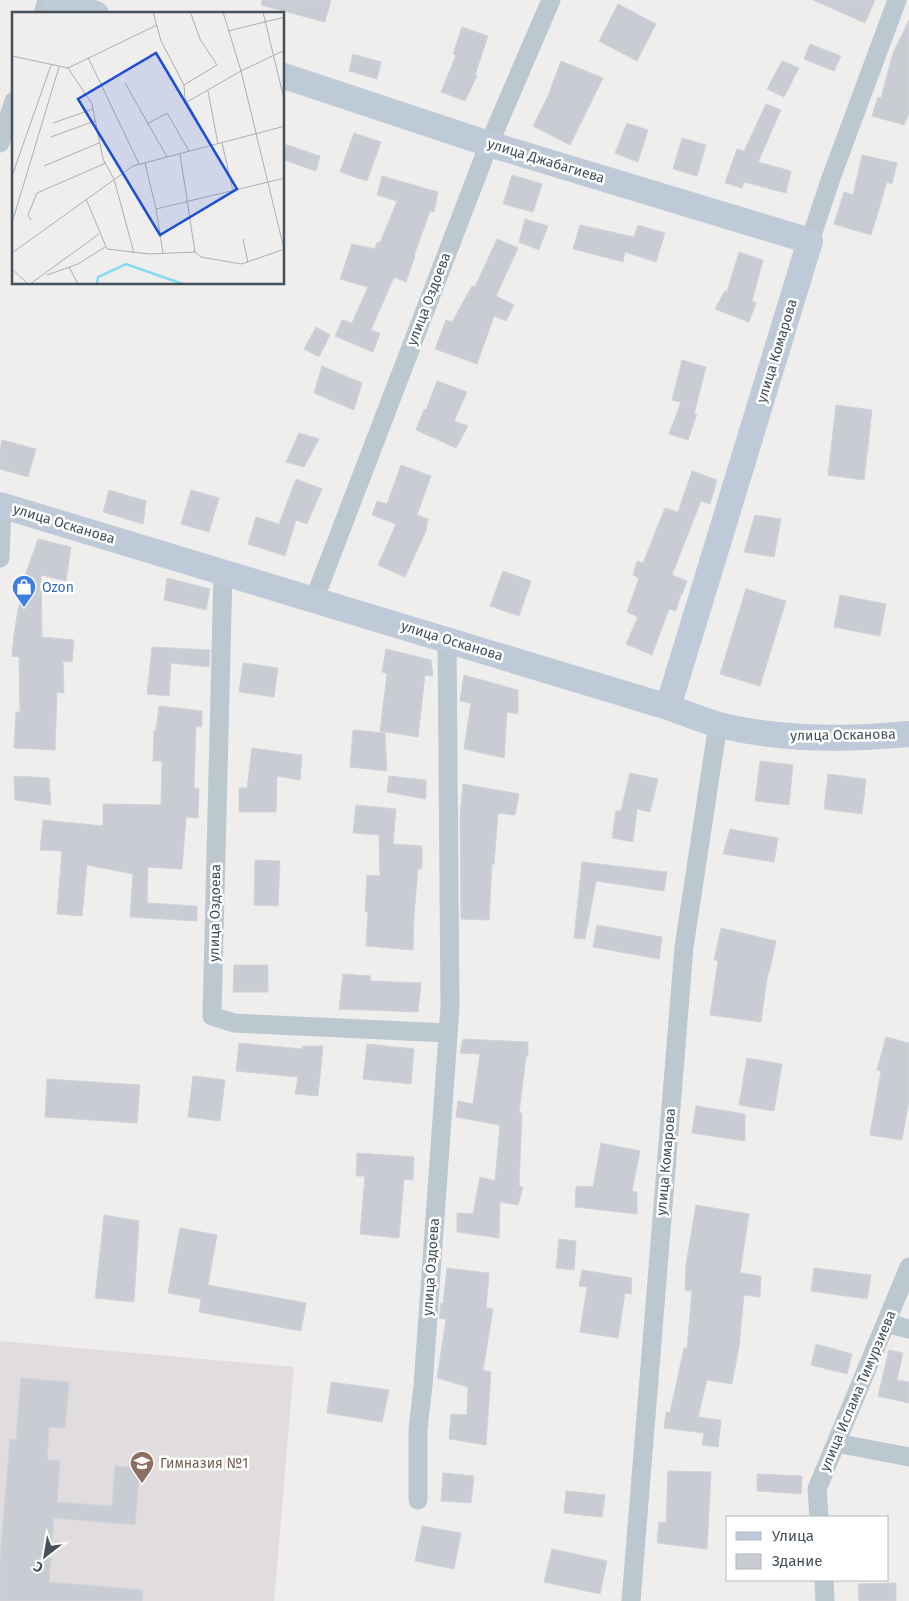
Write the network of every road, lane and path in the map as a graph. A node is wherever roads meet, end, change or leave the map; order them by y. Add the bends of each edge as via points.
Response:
1 (54, 0) edge
2 (551, 0) edge
3 (897, 0) edge
4 (90, 12) edge
5 (285, 76) edge
6 (12, 107) edge
7 (0, 143) edge
8 (489, 144) junction
9 (810, 241) junction
10 (1, 505) edge
11 (0, 558) edge
12 (223, 572) junction
13 (314, 600) junction
14 (447, 639) junction
15 (668, 707) junction
16 (718, 724) junction
17 (909, 734) edge
18 (448, 1033) junction
19 (909, 1268) edge
20 (886, 1323) junction
21 (909, 1329) edge
22 (836, 1442) junction
23 (909, 1457) edge
24 (418, 1500) dead end
25 (819, 1516) edge
26 (824, 1581) edge
27 (631, 1601) edge
28 (825, 1601) edge

1 - 4 main road
2 - 8 street, улица Оздоева
3 - 9 street, улица Комарова
5 - 8 main road, улица Джабагиева
6 - 7 street
8 - 9 main road, улица Джабагиева
8 - 13 street, улица Оздоева
9 - 15 main road, улица Комарова
10 - 11 street
10 - 12 main road, улица Осканова
12 - 13 main road, улица Осканова
12 - 18 street, улица Оздоева via 212,1016 234,1023
13 - 14 main road, улица Осканова
14 - 15 main road, улица Осканова
14 - 18 street, улица Оздоева
15 - 16 main road, улица Осканова
16 - 17 main road, улица Осканова via 780,736 870,738
16 - 27 street, улица Комарова via 684,947
18 - 24 street, улица Оздоева via 418,1428
19 - 20 street, улица Ислама Тимурзиева
20 - 21 street
20 - 22 street, улица Ислама Тимурзиева
22 - 23 street
22 - 25 street, улица Ислама Тимурзиева via 817,1489
26 - 28 street

